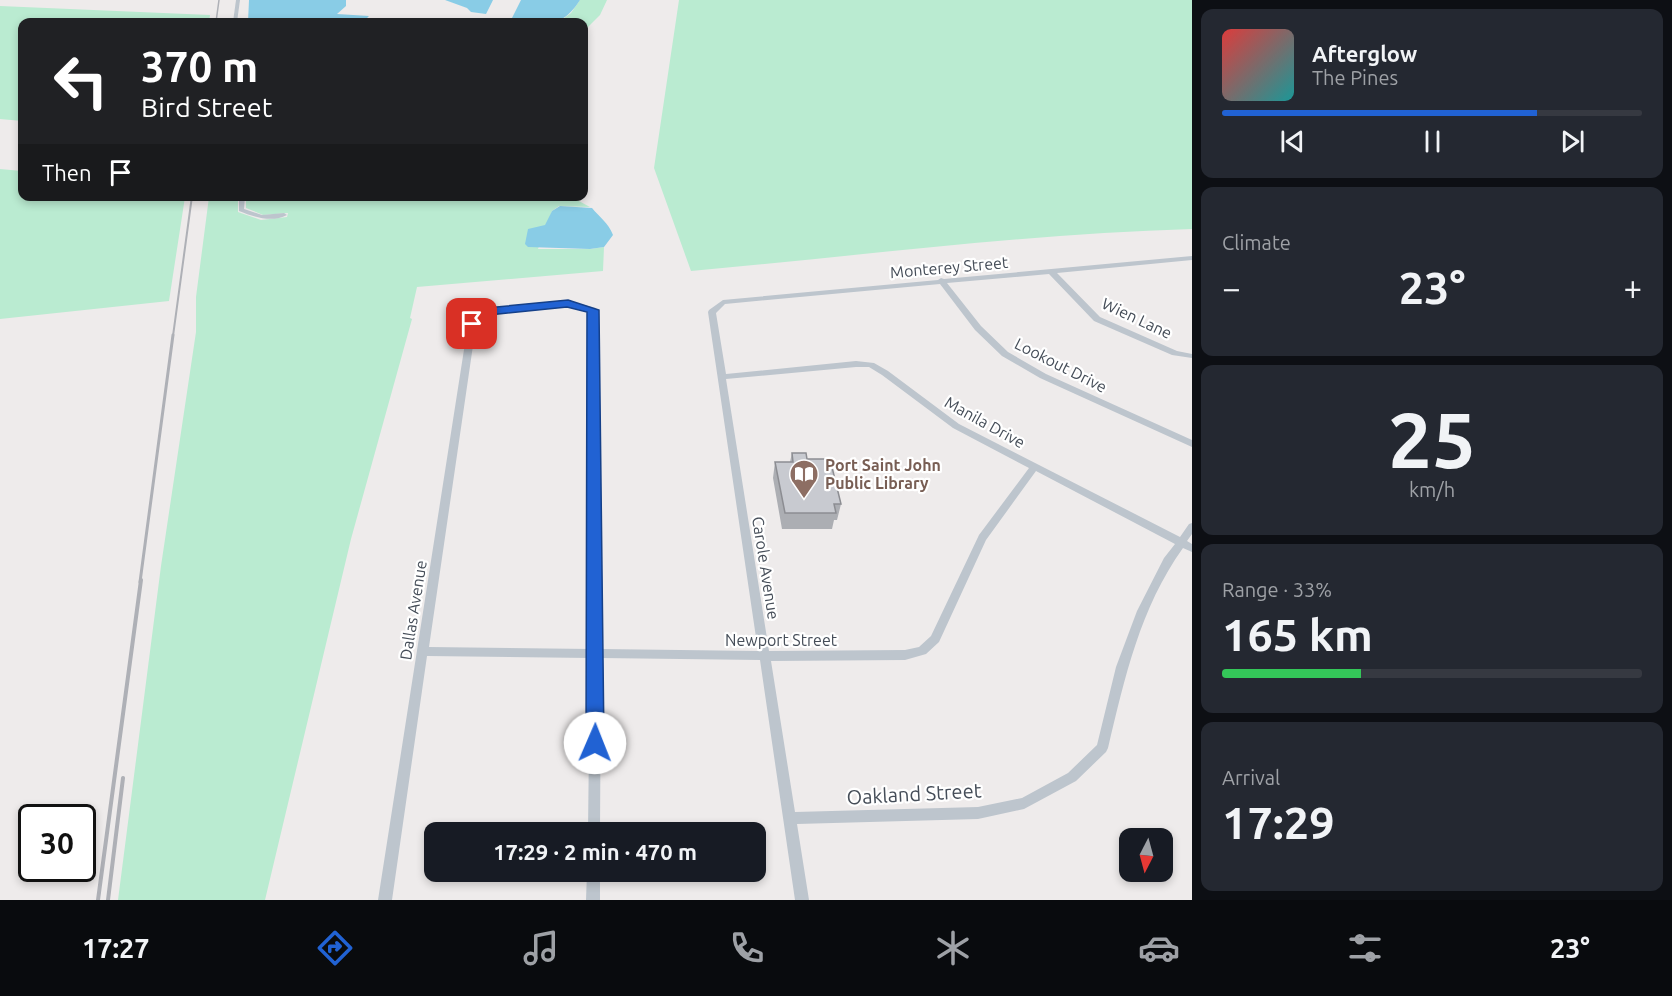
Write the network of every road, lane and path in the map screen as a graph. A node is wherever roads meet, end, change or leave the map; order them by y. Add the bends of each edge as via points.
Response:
1 (238, 0) edge
2 (236, 18) edge
3 (242, 201) edge
4 (284, 215) dead end
5 (1192, 258) edge
6 (1051, 271) junction
7 (942, 280) junction
8 (712, 312) joint
9 (1192, 356) edge
10 (722, 377) junction
11 (1192, 444) edge
12 (1035, 466) junction
13 (1192, 527) edge
14 (1187, 545) edge
15 (422, 651) junction
16 (596, 653) junction
17 (764, 656) junction
18 (790, 818) junction
19 (594, 822) edge
20 (594, 882) edge
21 (385, 900) edge
22 (593, 900) edge
23 (802, 900) edge

1 - 2 street
3 - 4 street via 241,210 261,217
5 - 6 street, Monterey Street
6 - 7 street, Monterey Street
6 - 9 street, Wien Lane via 1097,320
7 - 8 street, Monterey Street via 723,302
7 - 11 street, Lookout Drive via 978,328 1005,354 1043,376
8 - 10 street, Carole Avenue
10 - 12 street, Manila Drive via 871,365 956,426
10 - 17 street, Carole Avenue
12 - 14 street, Manila Drive
12 - 17 street, Newport Street via 982,538 935,639 922,651 905,655
13 - 14 street, Oakland Street
14 - 18 street, Oakland Street via 1168,561 1142,611 1122,667 1102,748 1072,777 1024,803 978,813
15 - 16 street, Newport Street
15 - 16 street, Dallas Avenue via 472,324 486,312 568,303 593,310
15 - 21 street, Dallas Avenue
16 - 17 street, Newport Street
16 - 19 street
17 - 18 street, Carole Avenue
18 - 23 street, Carole Avenue
20 - 22 street

